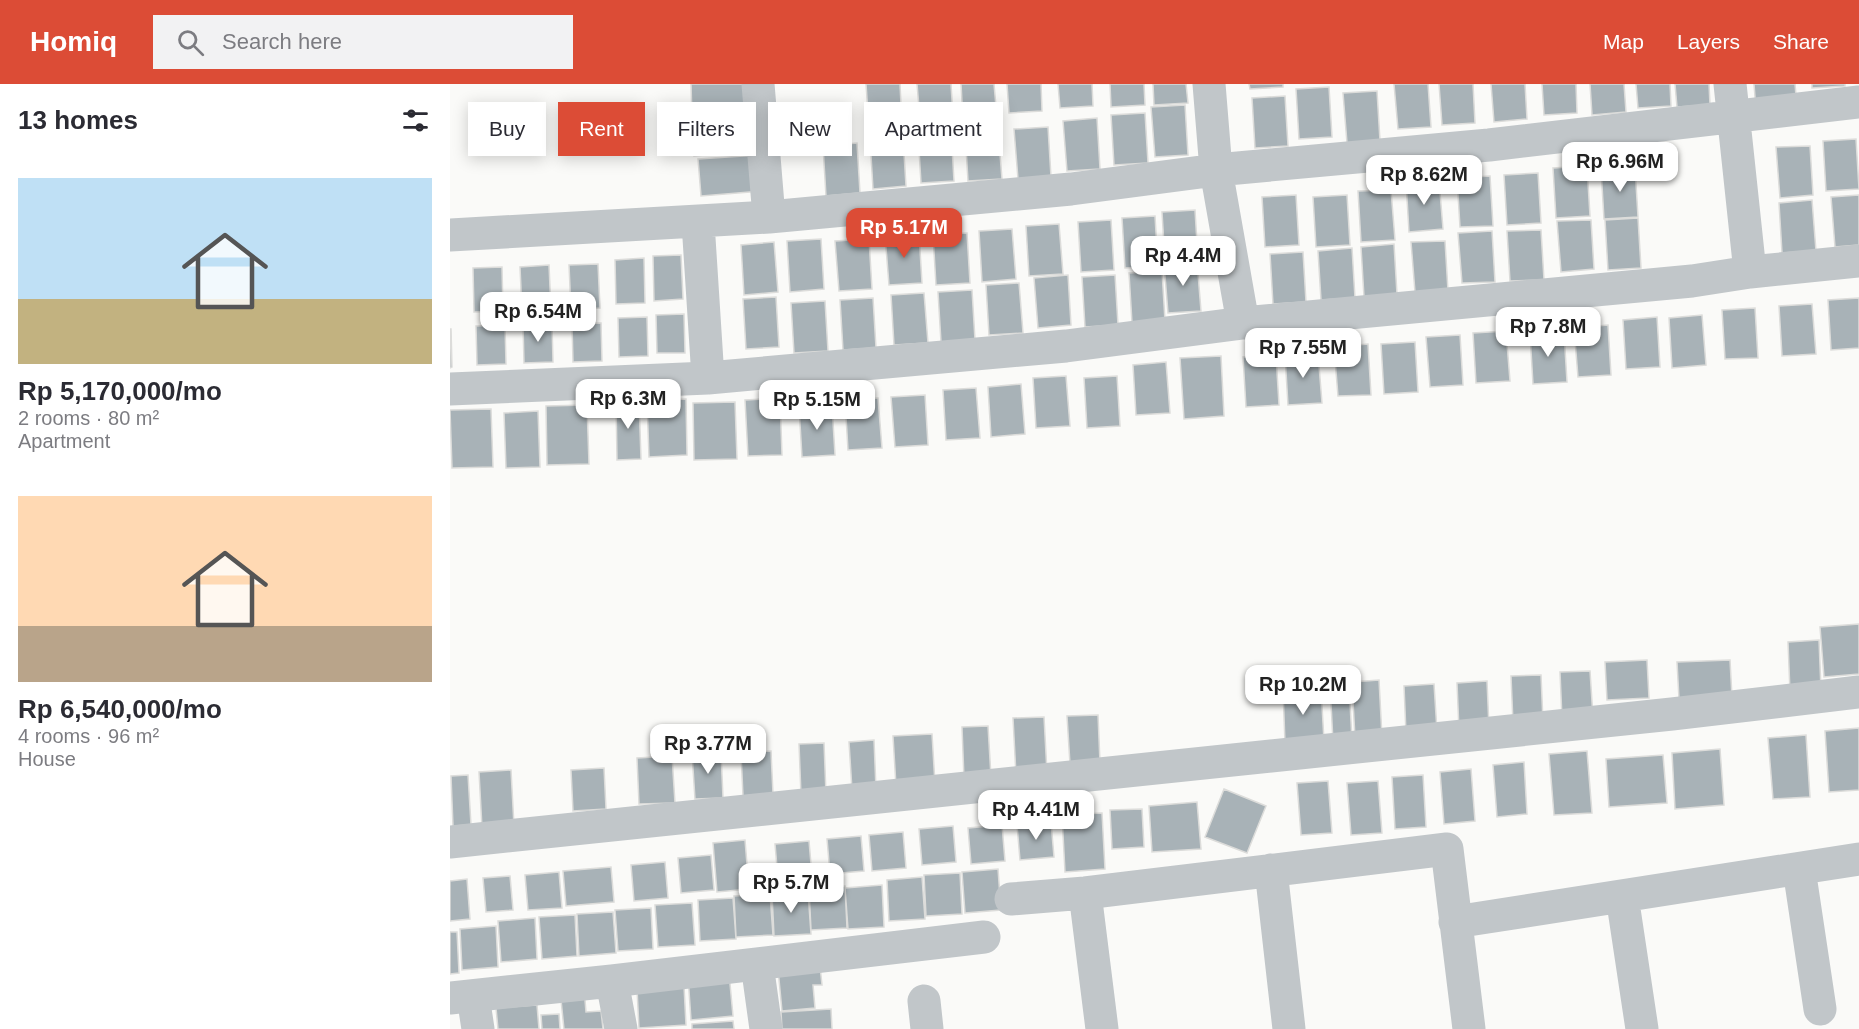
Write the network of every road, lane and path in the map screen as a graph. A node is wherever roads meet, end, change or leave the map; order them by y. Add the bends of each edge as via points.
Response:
1 (758, 84) edge
2 (1209, 84) edge
3 (1732, 100) edge
4 (1859, 102) edge
5 (1216, 170) junction
6 (769, 217) junction
7 (450, 235) edge
8 (699, 238) dead end
9 (1859, 261) edge
10 (1750, 272) junction
11 (1243, 323) junction
12 (708, 378) junction
13 (450, 389) edge
14 (1859, 692) edge
15 (450, 842) edge
16 (1859, 859) edge
17 (1799, 869) junction
18 (1271, 870) junction
19 (1085, 892) junction
20 (1622, 896) junction
21 (1011, 899) dead end
22 (1455, 922) junction
23 (984, 937) dead end
24 (757, 964) junction
25 (612, 981) junction
26 (462, 997) edge
27 (1820, 1009) dead end
28 (478, 1029) edge
29 (621, 1029) edge
30 (766, 1029) edge
31 (1102, 1029) edge
32 (1289, 1029) edge
33 (1468, 1029) edge
34 (1642, 1029) edge

1 - 6 street
2 - 5 street
3 - 4 street
3 - 5 street via 1489,145
3 - 10 street
5 - 6 street via 1071,189
5 - 11 street
6 - 7 street
8 - 12 street
9 - 10 street
10 - 11 street via 1692,281
11 - 12 street via 1066,346
12 - 13 street
14 - 15 street
16 - 17 street
17 - 20 street
17 - 27 street
18 - 19 street
18 - 22 street via 1447,849
18 - 32 street
19 - 21 street
19 - 31 street
20 - 22 street
20 - 34 street
22 - 33 street
23 - 24 street
24 - 25 street
24 - 30 street
25 - 26 street
25 - 29 street
26 - 28 street

